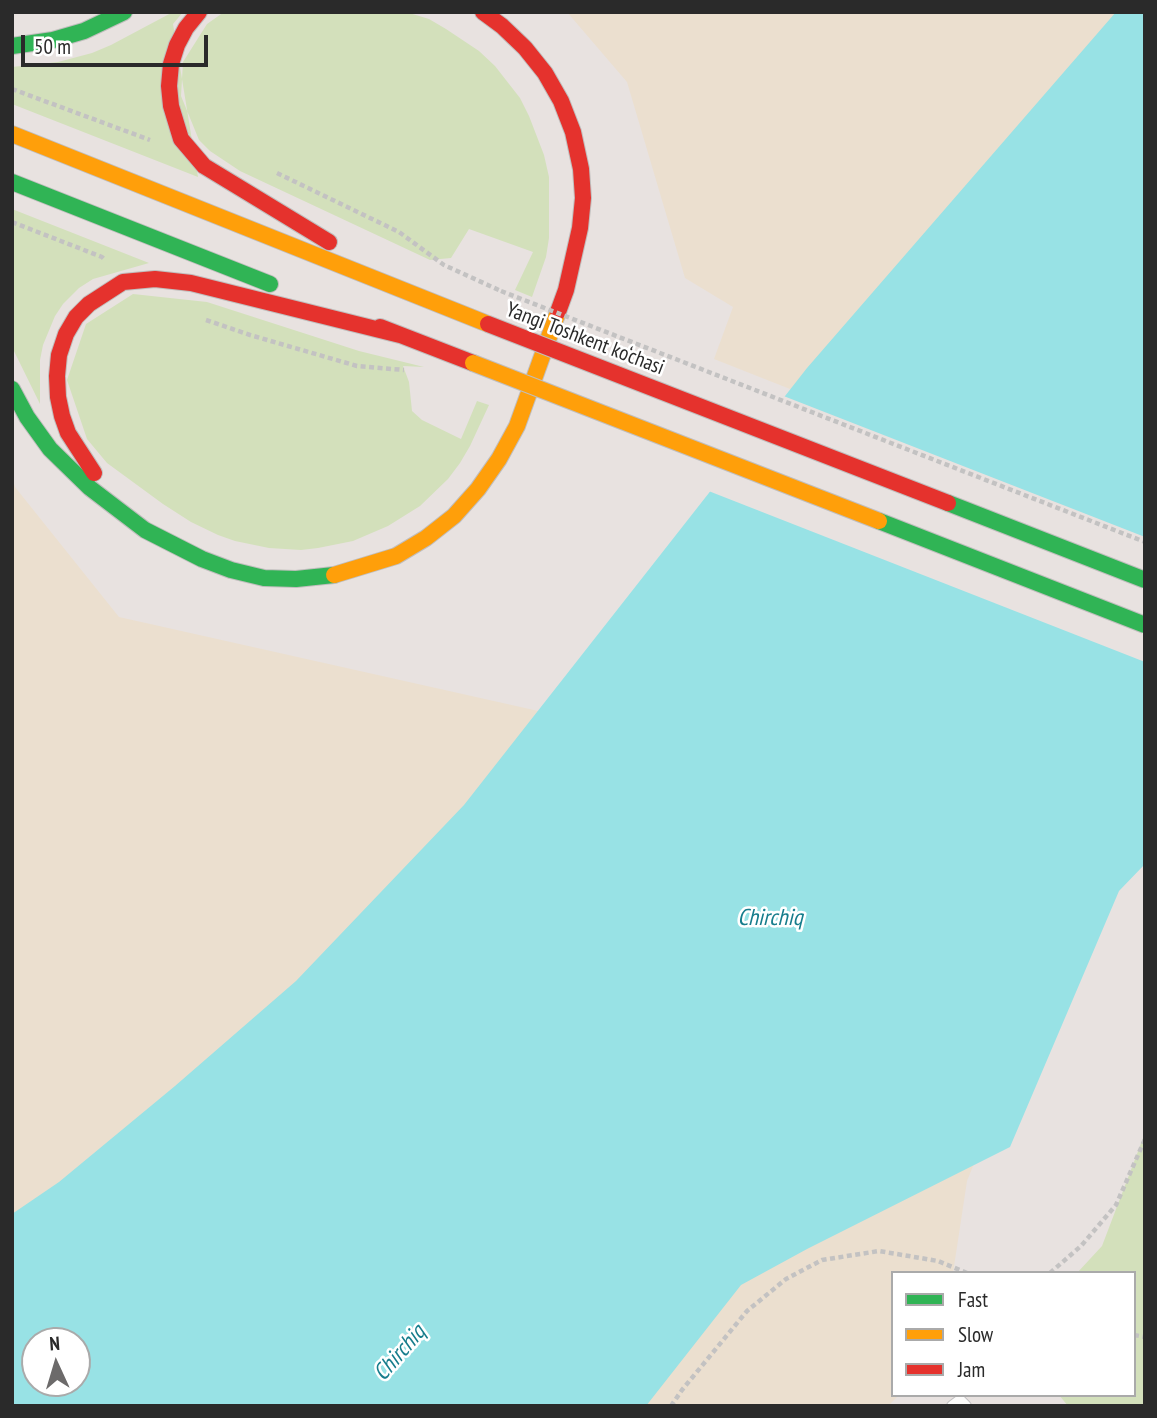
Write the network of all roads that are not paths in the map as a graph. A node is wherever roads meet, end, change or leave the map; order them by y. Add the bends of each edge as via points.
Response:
1 (124, 12) edge
2 (199, 12) edge
3 (483, 12) edge
4 (12, 46) edge
5 (12, 134) edge
6 (12, 182) edge
7 (412, 293) junction
8 (400, 335) junction
9 (12, 388) edge
10 (119, 511) junction
11 (1145, 580) edge
12 (1145, 625) edge
13 (952, 1406) edge
14 (966, 1406) edge

1 - 4 highway via 84,31
2 - 7 highway via 177,45 169,86 175,123 192,154 204,166
3 - 10 highway via 525,48 561,101 573,132 583,198 566,290 517,426 478,489 454,516 396,556 331,576 296,579 264,578 211,563 145,530
5 - 7 highway, Yangi Toshkent ko‘chasi
6 - 8 highway
7 - 11 highway, Yangi Toshkent ko‘chasi, bridge
8 - 10 highway via 173,280 123,282 104,293 76,317 66,334 57,376 58,397 68,433
8 - 12 highway, bridge
9 - 10 highway via 50,449
13 - 14 lane via 960,1400

